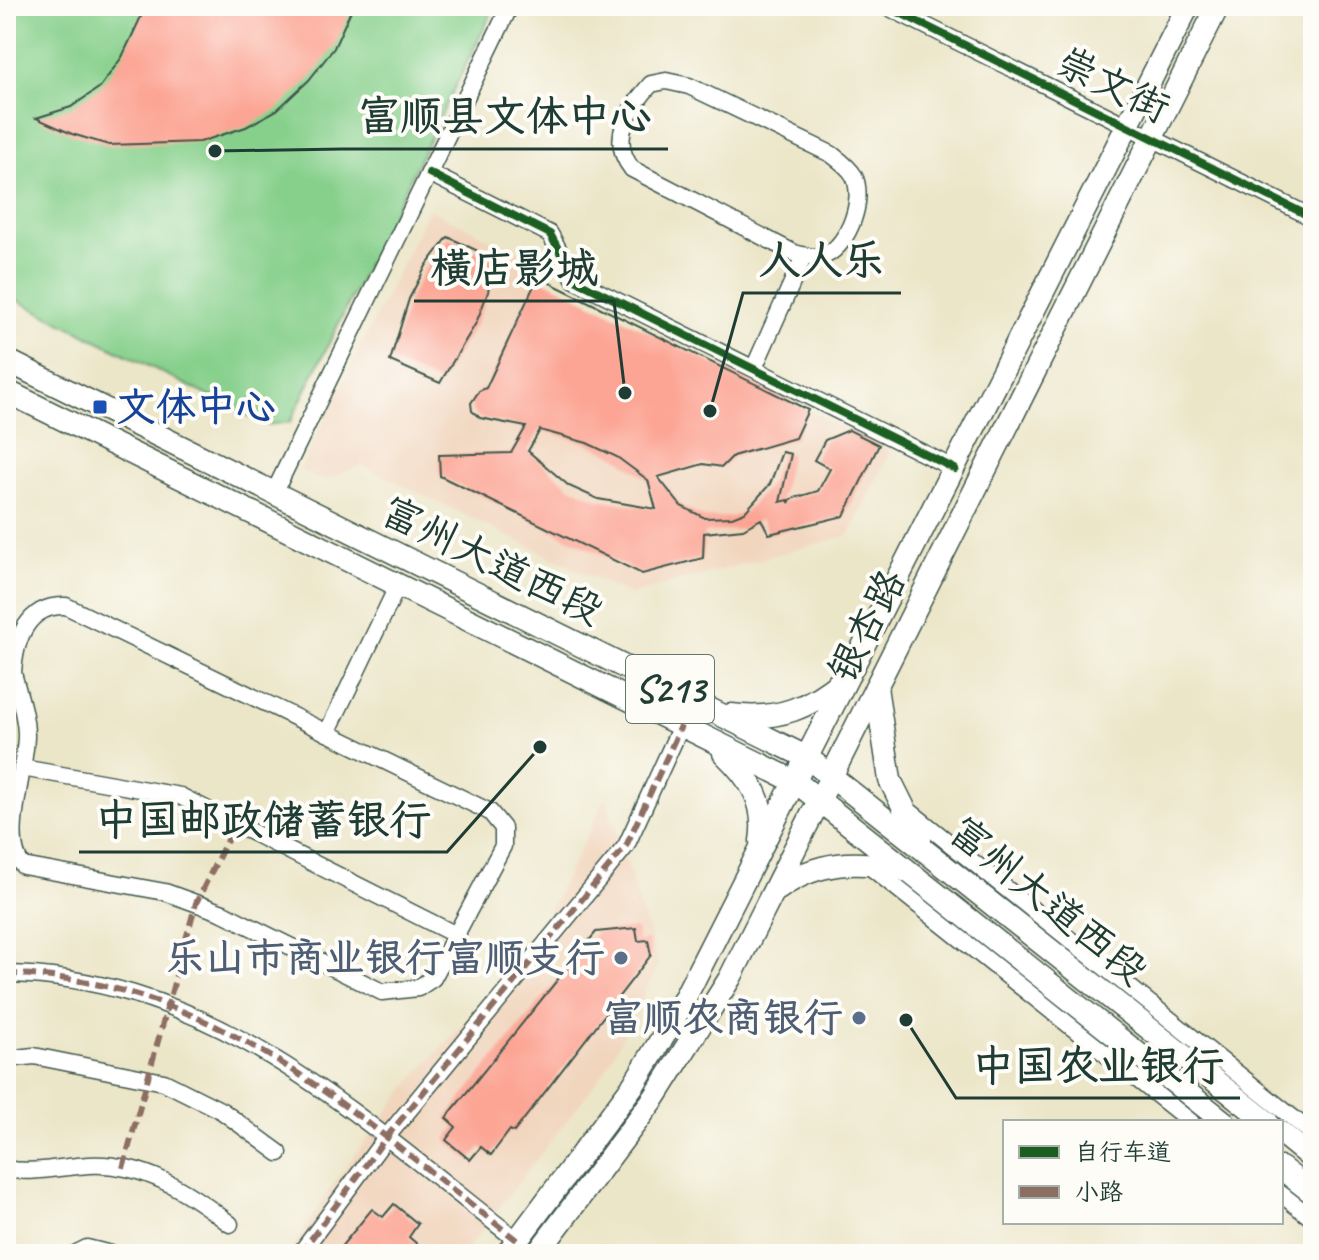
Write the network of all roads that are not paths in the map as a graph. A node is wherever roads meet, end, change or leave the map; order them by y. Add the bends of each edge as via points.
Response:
1 (510, 6) edge
2 (886, 6) edge
3 (1188, 6) edge
4 (1218, 6) edge
5 (1129, 127) junction
6 (1153, 139) junction
7 (429, 173) junction
8 (1313, 218) edge
9 (804, 256) junction
10 (6, 360) edge
11 (754, 368) junction
12 (6, 391) edge
13 (955, 469) junction
14 (274, 493) junction
15 (398, 585) junction
16 (9, 672) edge
17 (852, 672) junction
18 (876, 687) junction
19 (718, 713) junction
20 (681, 726) junction
21 (327, 733) junction
22 (708, 739) junction
23 (808, 758) junction
24 (22, 768) junction
25 (832, 775) junction
26 (796, 782) junction
27 (819, 800) junction
28 (901, 805) junction
29 (924, 848) junction
30 (759, 854) junction
31 (866, 864) junction
32 (909, 871) junction
33 (773, 892) junction
34 (458, 936) junction
35 (6, 974) edge
36 (6, 1059) edge
37 (1188, 1120) edge
38 (1221, 1120) edge
39 (1264, 1120) edge
40 (1313, 1134) edge
41 (1283, 1135) edge
42 (385, 1139) junction
43 (279, 1153) dead end
44 (1313, 1159) edge
45 (6, 1169) edge
46 (1283, 1170) edge
47 (1313, 1193) edge
48 (1283, 1196) edge
49 (1313, 1219) edge
50 (230, 1224) dead end
51 (512, 1247) edge
52 (75, 1254) edge
53 (111, 1254) edge
54 (300, 1254) edge
55 (537, 1254) edge

1 - 7 street
2 - 5 street, 崇文街
3 - 5 main road, 银杏路
4 - 6 main road, 银杏路
5 - 6 street, 崇文街
5 - 13 main road, 银杏路
6 - 8 street, 崇文街
6 - 18 main road, 银杏路
7 - 11 street via 550,234 575,280
7 - 14 street
9 - 9 street via 825,255 838,245 858,202 853,174 831,154 689,86 651,84 622,127 623,157 632,169
9 - 11 street
10 - 14 main road, 富州大道西段 / S213
11 - 13 street
12 - 15 main road, 富州大道西段 / S213
13 - 17 main road, 银杏路
14 - 19 main road, 富州大道西段 / S213
15 - 20 main road, 富州大道西段 / S213
15 - 21 street
16 - 21 street via 29,620 51,605 66,606
16 - 24 street via 26,733
17 - 19 main road via 798,710 750,717
17 - 23 main road, 银杏路
18 - 25 main road, 银杏路
18 - 28 main road via 884,752
19 - 23 main road, 富州大道西段 / S213
20 - 22 main road, 富州大道西段 / S213
20 - 42 street via 626,846
21 - 34 street via 498,818 503,846
22 - 26 main road, 富州大道西段 / S213
22 - 30 main road via 737,765 761,802
23 - 25 main road, 富州大道西段 / S213
23 - 26 main road, 银杏路
24 - 34 street via 180,796
24 - 34 street via 9,840 15,860 23,866 165,892 223,913 382,992 418,988 433,978
25 - 27 main road, 银杏路
25 - 29 main road, 富州大道西段 / S213
26 - 27 main road, 富州大道西段 / S213
26 - 30 main road, 银杏路
27 - 32 main road, 富州大道西段 / S213
27 - 33 main road, 银杏路
28 - 29 main road
28 - 40 street
29 - 39 main road, 富州大道西段 / S213
30 - 51 main road, 银杏路 via 634,1084
31 - 32 main road
31 - 33 main road via 827,864 800,873
31 - 37 street
32 - 38 main road, 富州大道西段 / S213
33 - 55 main road, 银杏路 via 697,1035
35 - 42 street via 105,985 171,1004 234,1032 297,1070
36 - 43 street via 34,1056 164,1082 222,1111
41 - 44 main road
42 - 51 street
42 - 54 street
45 - 50 street via 123,1168 172,1183
46 - 47 main road
48 - 49 street
52 - 53 street via 87,1248

